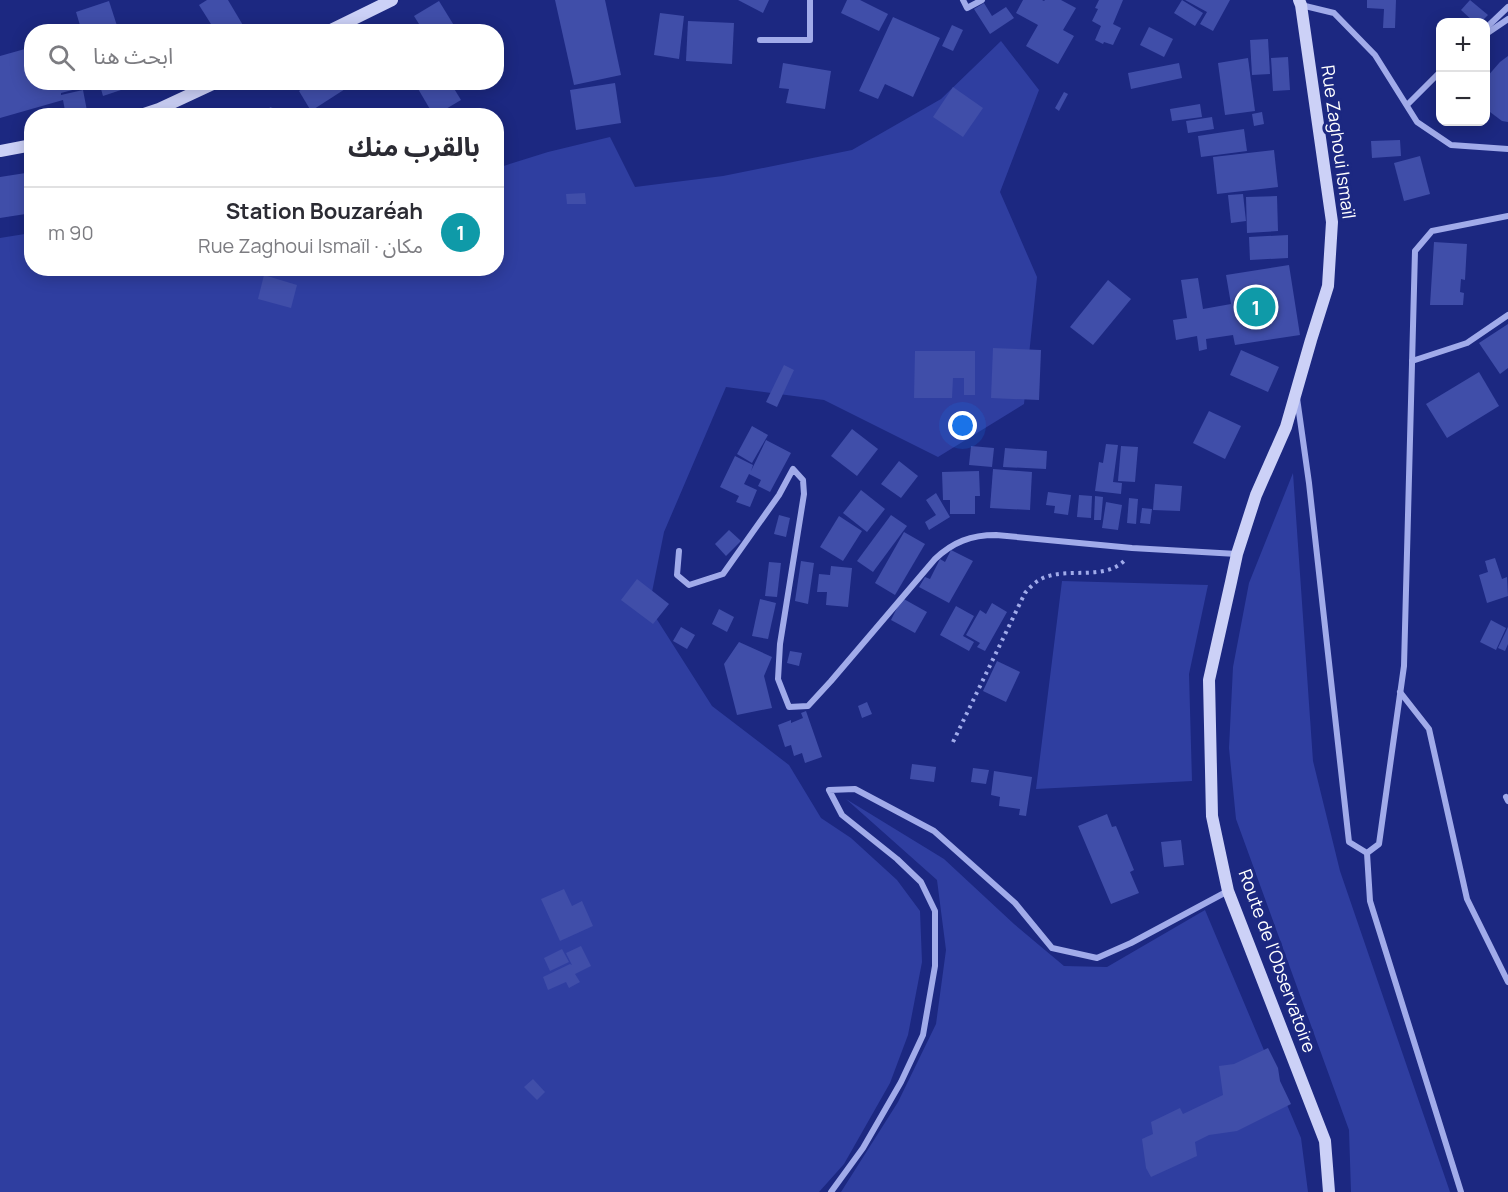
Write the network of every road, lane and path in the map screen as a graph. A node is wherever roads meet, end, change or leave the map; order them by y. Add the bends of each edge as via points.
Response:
1 (392, 0) edge
2 (809, 0) edge
3 (963, 0) edge
4 (982, 0) edge
5 (1300, 2) edge
6 (1508, 7) edge
7 (1508, 19) edge
8 (1490, 23) edge
9 (343, 24) edge
10 (1490, 31) edge
11 (760, 39) dead end
12 (1436, 76) edge
13 (200, 90) edge
14 (1407, 105) junction
15 (161, 108) edge
16 (24, 146) edge
17 (1508, 149) edge
18 (0, 150) edge
19 (1508, 216) edge
20 (1508, 315) edge
21 (1412, 361) junction
22 (1296, 392) junction
23 (1286, 427) joint
24 (1132, 548) junction
25 (679, 551) dead end
26 (1237, 554) junction
27 (1400, 692) junction
28 (952, 742) dead end
29 (1367, 854) junction
30 (1228, 891) junction
31 (1508, 982) edge
32 (831, 1192) edge
33 (1329, 1192) edge
34 (1461, 1192) edge

1 - 9 street
2 - 11 street via 810,40
3 - 4 street via 967,8
5 - 14 street via 1334,13 1375,55
5 - 22 street, Rue Zaghoui Ismaïl via 1332,222 1328,286
6 - 8 street
7 - 10 street
12 - 14 street
13 - 15 street
14 - 17 street via 1418,122 1451,145
16 - 18 street
19 - 21 street via 1432,231 1415,251
20 - 21 street via 1467,343
21 - 27 street via 1404,666
22 - 23 street, Rue Zaghoui Ismaïl
22 - 29 street via 1349,842
23 - 26 street, Route de l'Observatoire via 1256,495
24 - 25 street via 996,535 974,536 952,544 808,706 789,707 778,679 780,645 803,480 793,469 723,574 689,585 677,575
24 - 26 street
24 - 28 path via 1115,568 1052,575 1030,587
26 - 30 street, Route de l'Observatoire via 1209,680 1212,816
27 - 29 street via 1379,844
27 - 31 street via 1429,729 1467,899
29 - 34 street via 1370,901
30 - 32 street via 1097,958 1052,948 1015,903 934,831 855,789 830,790 842,815 921,882 935,911 935,966 923,1035 863,1148
30 - 33 street, Route de l'Observatoire via 1325,1141

